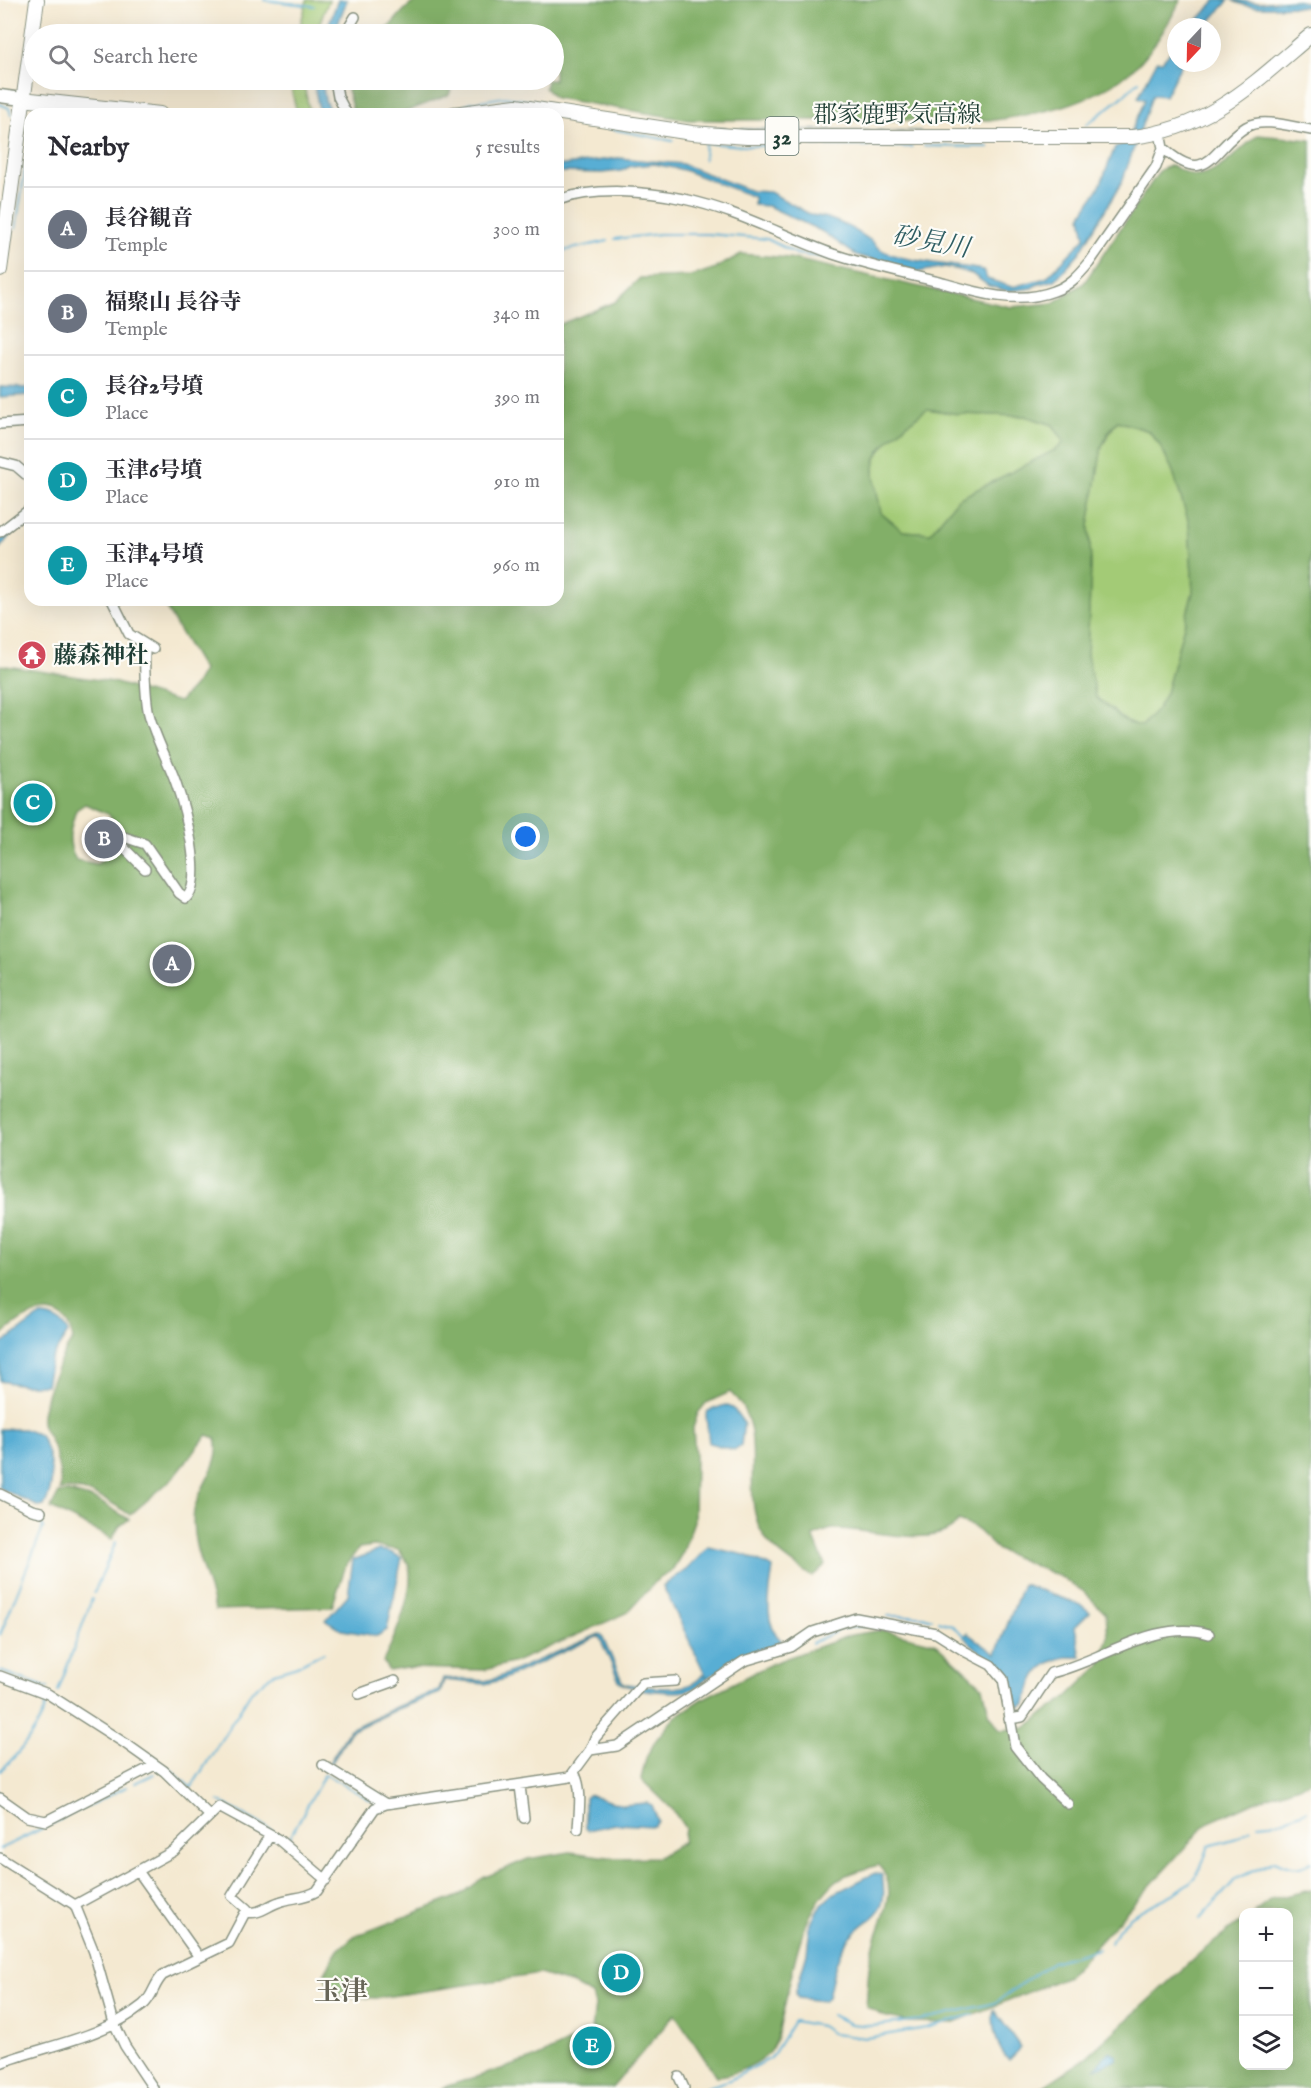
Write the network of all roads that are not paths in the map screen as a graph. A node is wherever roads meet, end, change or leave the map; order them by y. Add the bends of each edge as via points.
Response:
1 (37, 0) edge
2 (355, 17) dead end
3 (33, 24) edge
4 (351, 24) edge
5 (1311, 35) edge
6 (24, 86) edge
7 (337, 90) edge
8 (0, 96) edge
9 (22, 99) junction
10 (105, 108) edge
11 (344, 108) edge
12 (500, 108) edge
13 (529, 108) edge
14 (564, 113) edge
15 (1311, 130) edge
16 (1156, 134) junction
17 (1163, 148) junction
18 (564, 199) edge
19 (0, 270) edge
20 (24, 422) edge
21 (0, 424) edge
22 (0, 462) edge
23 (24, 473) edge
24 (24, 514) edge
25 (0, 532) edge
26 (115, 606) edge
27 (145, 869) dead end
28 (0, 1494) edge
29 (41, 1512) dead end
30 (1209, 1634) dead end
31 (0, 1677) edge
32 (395, 1681) dead end
33 (675, 1681) dead end
34 (360, 1695) dead end
35 (1009, 1719) junction
36 (590, 1750) junction
37 (155, 1765) junction
38 (323, 1765) dead end
39 (573, 1772) junction
40 (589, 1780) dead end
41 (520, 1786) junction
42 (578, 1786) junction
43 (0, 1798) edge
44 (386, 1803) junction
45 (1068, 1804) dead end
46 (210, 1815) junction
47 (524, 1818) dead end
48 (578, 1829) dead end
49 (270, 1834) junction
50 (0, 1858) edge
51 (138, 1871) junction
52 (326, 1880) junction
53 (75, 1905) junction
54 (246, 1912) junction
55 (199, 1957) junction
56 (114, 2023) junction
57 (0, 2063) edge
58 (679, 2078) dead end
59 (153, 2088) edge
60 (684, 2088) edge

1 - 3 main road
2 - 4 street
5 - 16 main road, 郡家鹿野気高線 / 32 via 1217,111
6 - 9 main road
7 - 11 street
8 - 9 street
9 - 10 main road
9 - 19 main road
12 - 13 main road, 郡家鹿野気高線 / 32
14 - 16 main road, 郡家鹿野気高線 / 32 via 692,133 747,137 1114,138
15 - 17 street via 1267,124 1247,126 1202,166 1178,161
16 - 17 street
17 - 18 street via 1156,167 1078,275 1054,291 1025,297 964,289 873,266 743,217 685,200 610,193
20 - 21 street
22 - 23 street
24 - 25 street
26 - 27 street via 129,634 149,648 143,657 148,712 177,784 187,822 194,867 190,895 186,898 179,893 145,844 138,839 120,839 120,844
28 - 29 street
30 - 35 street via 1165,1631 1051,1673 1022,1717
31 - 37 street via 48,1694
32 - 34 street
33 - 36 street via 643,1683 595,1738
35 - 36 street via 1003,1679 991,1665 936,1633 856,1618 813,1632 791,1647 744,1661 616,1746
35 - 45 street via 1015,1746 1041,1779
36 - 39 street
37 - 43 street via 46,1821 34,1821
37 - 46 street
38 - 44 street
39 - 41 street via 570,1777
39 - 42 street
40 - 42 street
41 - 44 street
41 - 47 street
42 - 48 street
44 - 52 street via 375,1808
46 - 49 street via 219,1807
46 - 51 street via 174,1851
49 - 52 street
49 - 54 street via 232,1896
50 - 53 street
51 - 53 street
51 - 55 street
52 - 54 street via 306,1898 282,1900 255,1913
53 - 56 street via 94,1952
54 - 55 street via 229,1943
55 - 56 street via 163,1975 143,2006
56 - 57 street via 101,2031
56 - 59 street
58 - 60 street

